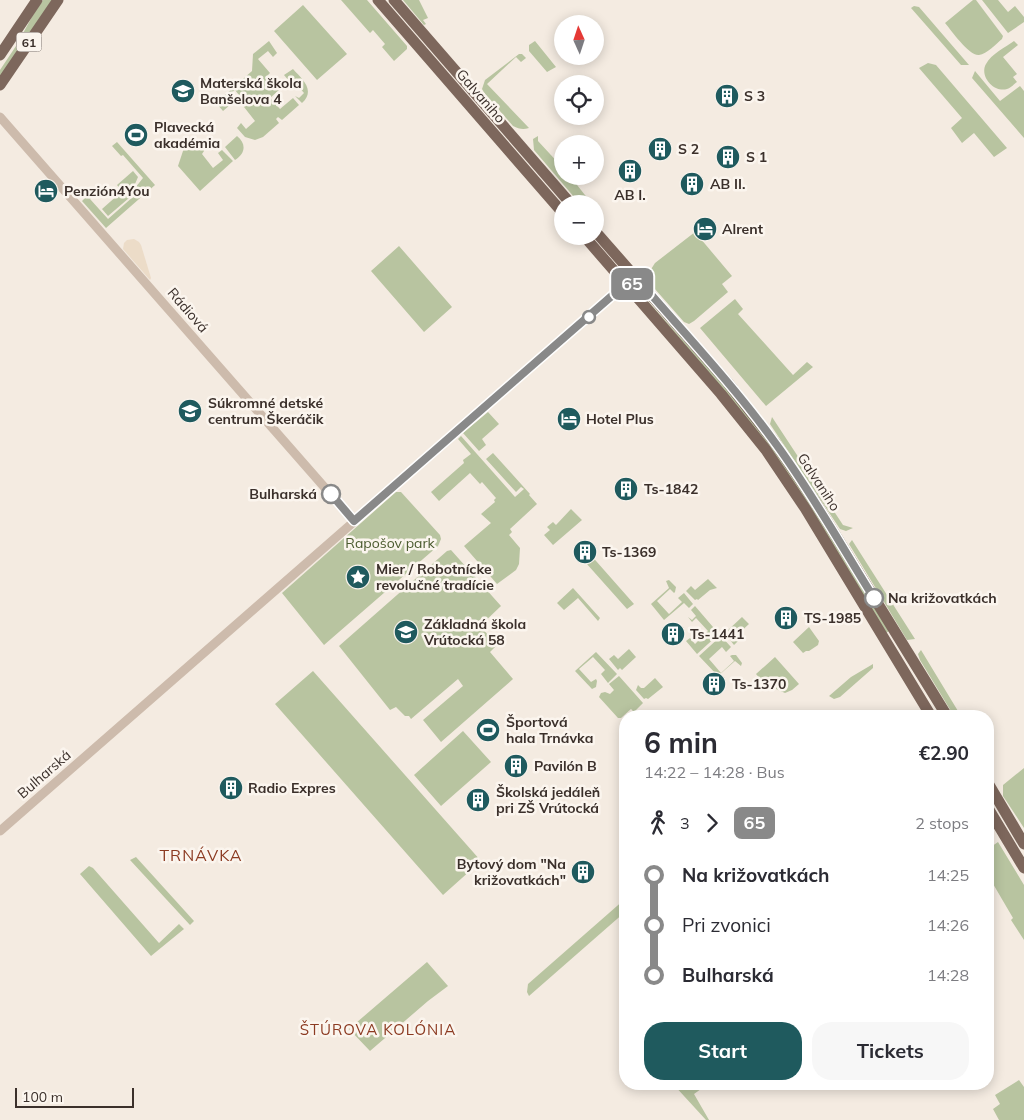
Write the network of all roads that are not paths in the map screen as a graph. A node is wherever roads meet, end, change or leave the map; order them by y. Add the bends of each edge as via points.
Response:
1 (37, 0) edge
2 (58, 0) edge
3 (378, 0) edge
4 (394, 0) edge
5 (0, 55) edge
6 (0, 85) edge
7 (0, 117) edge
8 (563, 195) edge
9 (554, 203) edge
10 (604, 241) edge
11 (592, 245) edge
12 (641, 283) junction
13 (626, 284) junction
14 (354, 521) junction
15 (907, 652) junction
16 (896, 658) junction
17 (927, 710) edge
18 (942, 710) edge
19 (994, 796) edge
20 (994, 818) edge
21 (0, 831) edge
22 (1024, 844) edge
23 (1024, 868) edge

1 - 5 main road, 61
2 - 6 main road, 61
3 - 9 main road, Galvaniho
4 - 8 main road, Galvaniho
7 - 14 street, Rádiová
10 - 12 main road, Galvaniho
11 - 13 main road, Galvaniho
12 - 13 main road
12 - 15 main road, Galvaniho via 776,444
13 - 14 street, Bulharská
13 - 16 main road, Galvaniho via 766,450
14 - 21 street, Bulharská
15 - 16 main road
15 - 18 main road, Galvaniho
16 - 17 main road, Galvaniho
19 - 22 main road
20 - 23 main road

